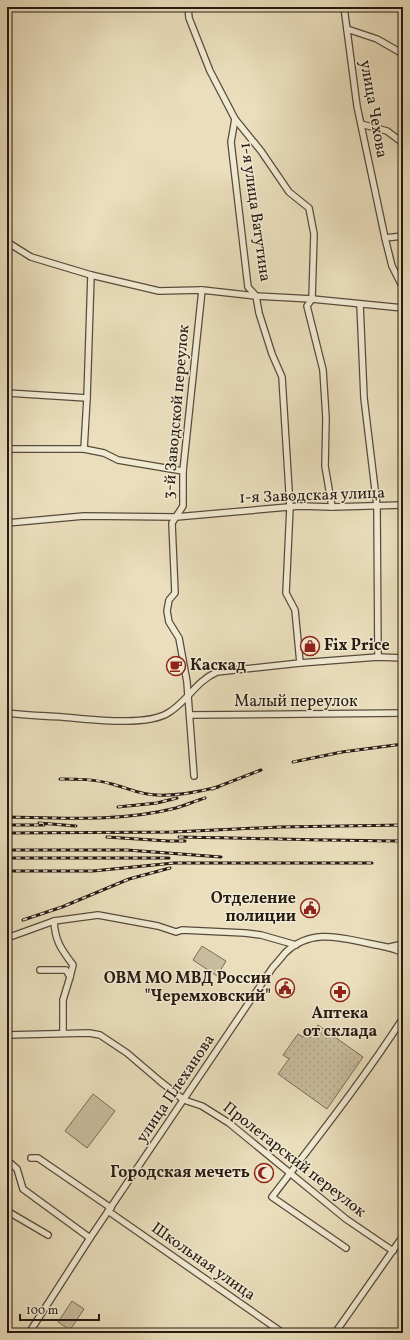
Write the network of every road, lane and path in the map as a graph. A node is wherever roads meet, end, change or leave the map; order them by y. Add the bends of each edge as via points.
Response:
1 (188, 7) edge
2 (344, 7) edge
3 (347, 30) junction
4 (403, 54) edge
5 (235, 119) junction
6 (362, 124) junction
7 (403, 143) edge
8 (403, 236) edge
9 (385, 238) junction
10 (7, 242) edge
11 (91, 275) junction
12 (402, 285) edge
13 (202, 290) junction
14 (256, 296) junction
15 (312, 299) junction
16 (360, 304) junction
17 (403, 308) edge
18 (7, 393) edge
19 (87, 398) junction
20 (7, 449) edge
21 (84, 449) junction
22 (183, 471) junction
23 (403, 505) edge
24 (377, 506) junction
25 (290, 507) junction
26 (332, 507) junction
27 (176, 517) junction
28 (7, 523) edge
29 (378, 657) junction
30 (403, 658) edge
31 (300, 663) junction
32 (188, 695) junction
33 (7, 713) edge
34 (403, 713) edge
35 (190, 715) junction
36 (194, 776) dead end
37 (54, 921) junction
38 (7, 938) edge
39 (403, 944) edge
40 (296, 945) junction
41 (388, 948) junction
42 (403, 953) edge
43 (40, 970) dead end
44 (70, 976) junction
45 (403, 1018) edge
46 (63, 1033) junction
47 (7, 1035) edge
48 (184, 1100) junction
49 (31, 1158) dead end
50 (7, 1160) edge
51 (290, 1174) junction
52 (110, 1210) junction
53 (7, 1211) edge
54 (48, 1235) dead end
55 (403, 1236) edge
56 (90, 1238) junction
57 (346, 1248) dead end
58 (393, 1251) junction
59 (29, 1333) edge
60 (282, 1333) edge
61 (335, 1333) edge

1 - 5 street via 210,71
2 - 3 street, улица Чехова
3 - 4 street via 377,39
3 - 6 street, улица Чехова via 357,106
5 - 14 street, 1-я улица Ватутина via 231,142 247,279 248,287
5 - 15 street via 289,192 309,208 314,234
6 - 7 street via 387,131
6 - 9 street, улица Чехова
8 - 9 street
9 - 12 street, улица Чехова via 392,266
10 - 11 street via 31,257
11 - 13 street via 159,291
11 - 19 street
13 - 14 street
13 - 22 street, 3-й Заводской переулок
14 - 15 street
14 - 25 street, 1-я улица Ватутина via 272,354 282,377
15 - 16 street
15 - 26 street via 307,306 323,370 325,466
16 - 17 street
16 - 24 street via 364,398
18 - 19 street
19 - 21 street
20 - 21 street
21 - 22 street via 118,460
22 - 27 street, 3-й Заводской переулок via 183,506
23 - 24 street, 1-я Заводская улица
24 - 26 street, 1-я Заводская улица
24 - 29 street
25 - 26 street, 1-я Заводская улица
25 - 27 street, 1-я Заводская улица
25 - 31 street, 1-я улица Ватутина via 286,593 295,610
27 - 28 street, 1-я Заводская улица via 84,516
27 - 32 street, 3-й Заводской переулок via 172,523 175,593 169,600 168,611 169,622 180,638
29 - 30 street
29 - 31 street
31 - 32 street via 217,672 196,686
32 - 33 street via 168,713 138,721
32 - 35 street, 3-й Заводской переулок
34 - 35 street, Малый переулок
35 - 36 street, 3-й Заводской переулок
37 - 38 street
37 - 40 street via 98,914 176,932 182,930 245,933
37 - 44 street via 59,946 73,965
39 - 41 street
40 - 41 street, улица Плеханова via 306,940 332,936
40 - 48 street, улица Плеханова via 273,968
41 - 42 street, улица Плеханова
43 - 44 street via 66,970
44 - 46 street via 63,1000
45 - 51 street
46 - 47 street
46 - 48 street, Пролетарский переулок via 100,1035
48 - 51 street, Пролетарский переулок via 202,1106 229,1123
48 - 52 street, улица Плеханова
49 - 52 street, Школьная улица via 38,1158
50 - 56 street via 16,1169 23,1189
51 - 57 street via 272,1197
51 - 58 street, Пролетарский переулок via 346,1219
52 - 56 street, улица Плеханова
52 - 60 street, Школьная улица
53 - 54 street
55 - 58 street
56 - 59 street, улица Плеханова
58 - 61 street

